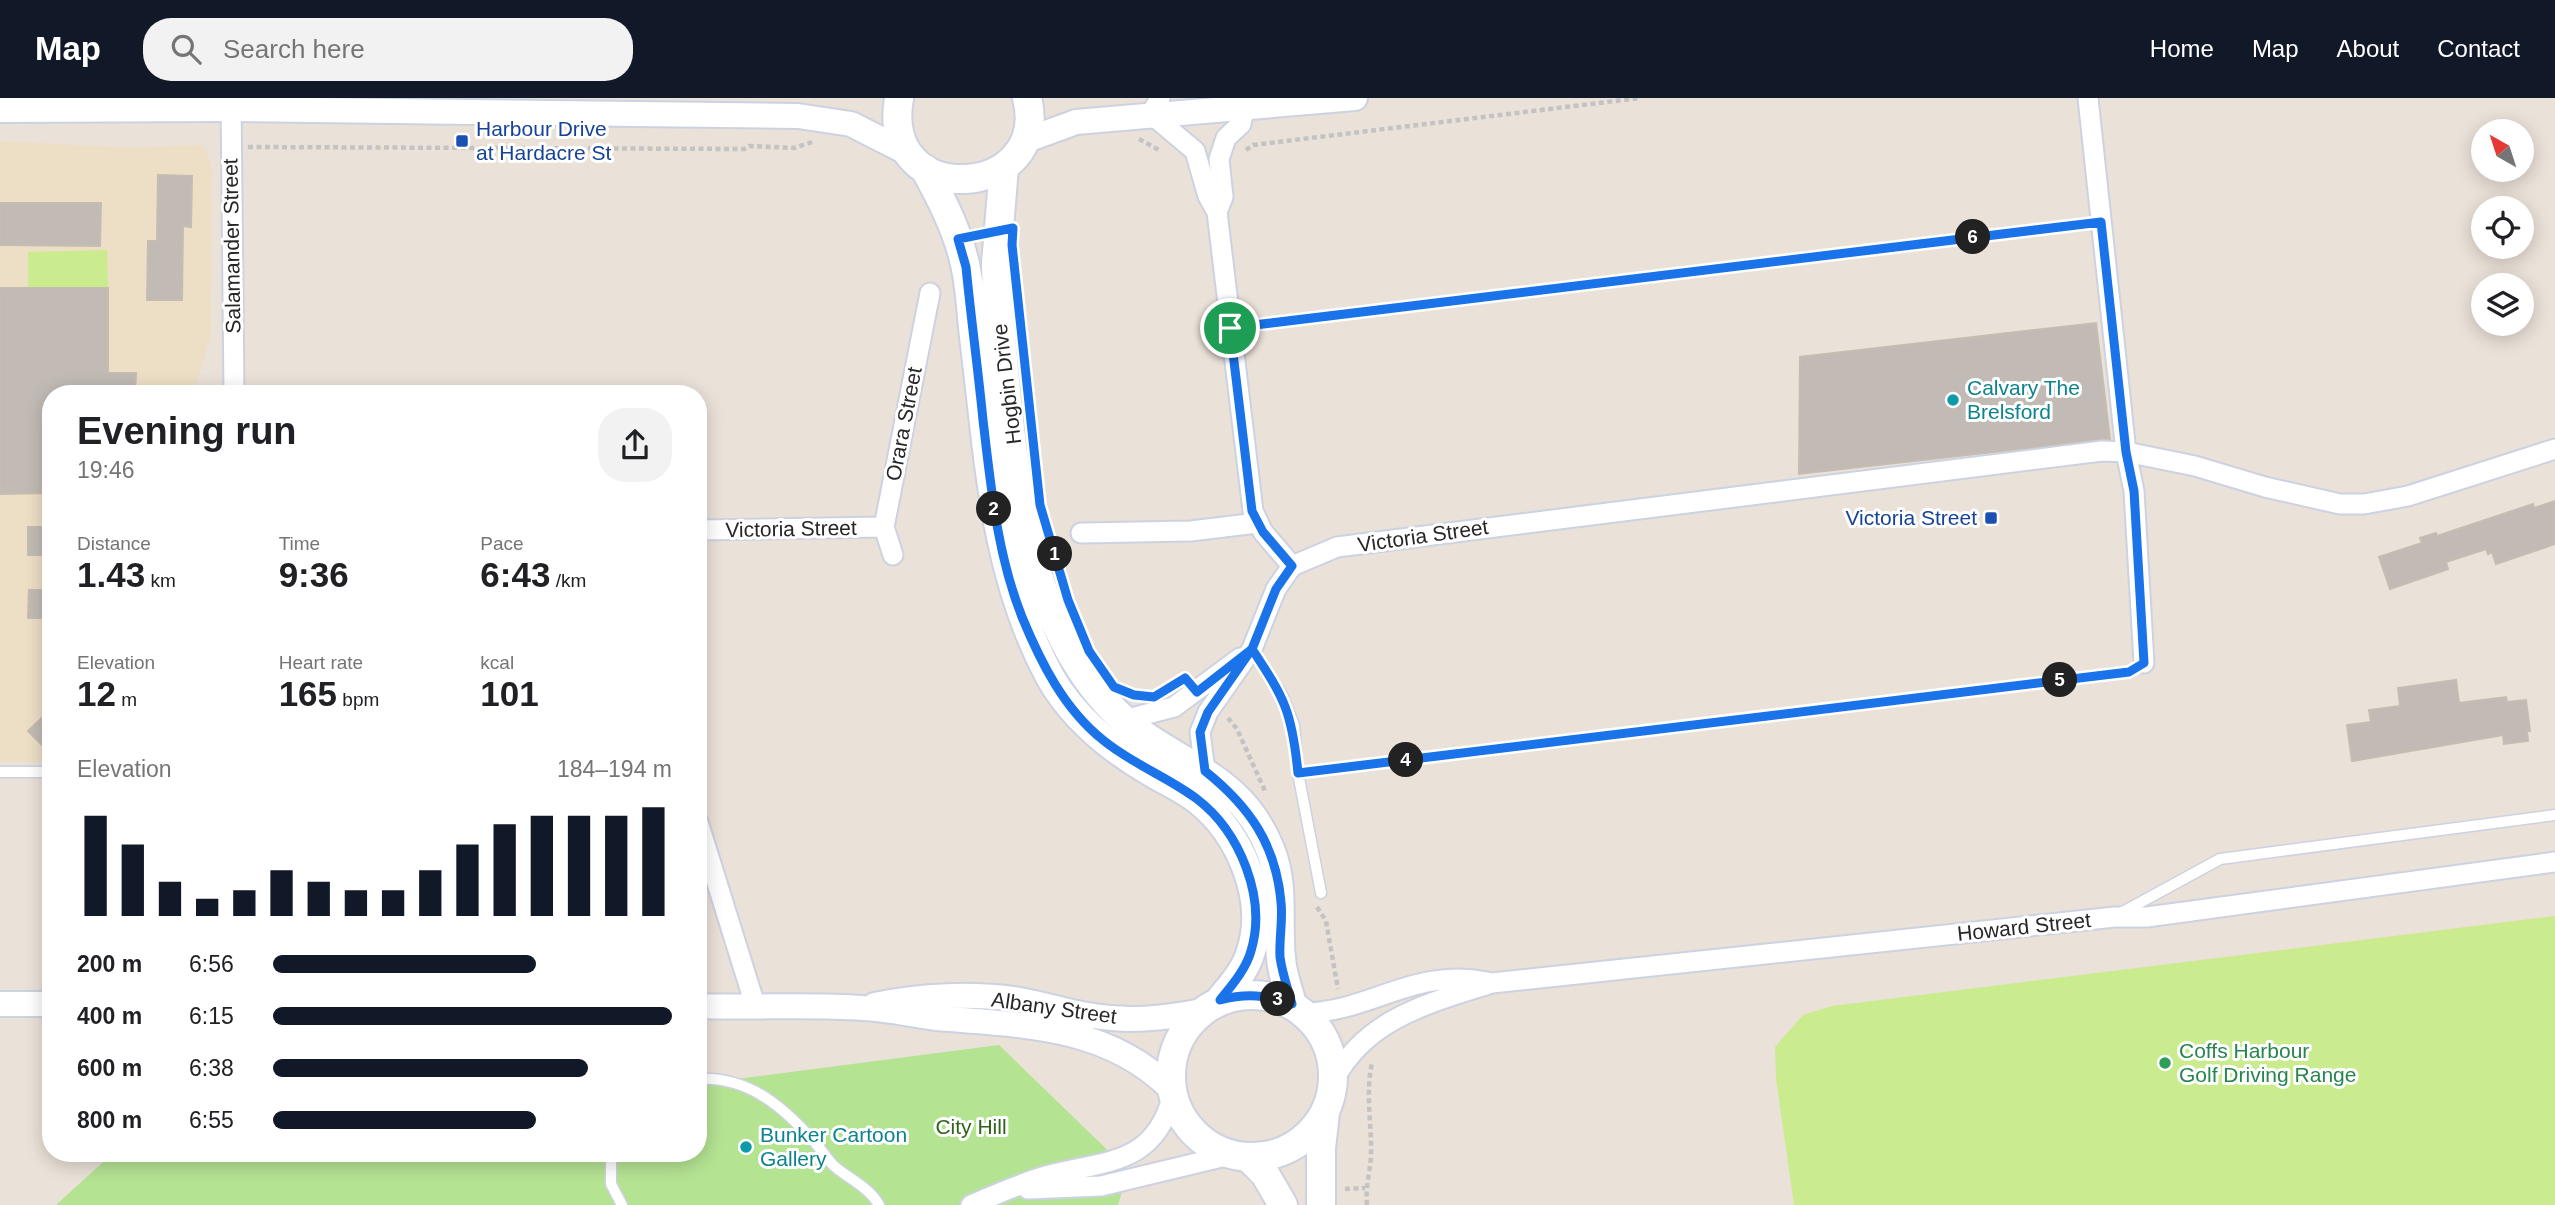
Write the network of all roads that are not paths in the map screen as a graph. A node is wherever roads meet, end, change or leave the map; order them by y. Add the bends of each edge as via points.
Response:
1 (899, 98) edge
2 (1027, 98) edge
3 (1355, 98) edge
4 (2088, 98) edge
5 (231, 104) edge
6 (1156, 106) edge
7 (1244, 107) junction
8 (0, 110) edge
9 (1024, 141) junction
10 (916, 161) junction
11 (1004, 167) junction
12 (1217, 212) junction
13 (2101, 222) junction
14 (930, 293) dead end
15 (1230, 328) junction
16 (234, 385) edge
17 (2555, 449) edge
18 (2126, 452) junction
19 (1257, 523) junction
20 (884, 527) junction
21 (707, 530) edge
22 (1081, 533) dead end
23 (893, 555) dead end
24 (1292, 566) junction
25 (1252, 649) junction
26 (2144, 663) joint
27 (1124, 720) junction
28 (1205, 771) junction
29 (0, 772) edge
30 (42, 772) edge
31 (1298, 773) junction
32 (2555, 815) edge
33 (707, 851) edge
34 (2555, 862) edge
35 (1321, 893) dead end
36 (2115, 917) junction
37 (1492, 983) junction
38 (0, 1004) edge
39 (42, 1004) edge
40 (1211, 1005) junction
41 (707, 1006) edge
42 (756, 1008) junction
43 (864, 1008) junction
44 (1298, 1009) junction
45 (707, 1080) edge
46 (1334, 1080) junction
47 (1171, 1093) junction
48 (1325, 1113) junction
49 (1239, 1156) junction
50 (611, 1162) edge
51 (1014, 1189) junction
52 (622, 1205) edge
53 (879, 1205) edge
54 (971, 1205) edge
55 (1283, 1205) edge
56 (1321, 1205) edge

1 - 10 main road, Hogbin Drive via 900,136
2 - 9 main road via 1029,122
3 - 7 street
4 - 13 street
5 - 8 street
5 - 10 street via 798,116 850,124
5 - 16 street, Salamander Street
6 - 7 street
6 - 9 street via 1076,122
6 - 12 street via 1195,151
7 - 12 street via 1241,124 1226,138 1223,197
9 - 11 main road
10 - 11 main road via 944,178 965,181
10 - 40 main road, Hogbin Drive via 945,207 966,267 994,515 1021,615 1035,647 1080,719 1124,755 1199,801 1220,821 1246,865 1256,920 1251,951 1239,976
11 - 27 main road, Hogbin Drive via 996,275 1026,532 1044,596 1074,662
12 - 15 street
13 - 15 lane
13 - 18 street
14 - 20 street, Orara Street
15 - 19 street
17 - 18 street, Victoria Street via 2409,496 2364,505 2340,504
18 - 24 street, Victoria Street via 2034,459 1337,547
18 - 26 street via 2134,491
19 - 22 street via 1191,531
19 - 24 street
20 - 21 street, Victoria Street
20 - 23 street, Orara Street
24 - 25 street via 1276,589
25 - 27 street via 1174,707
25 - 28 street via 1212,705 1200,732
25 - 31 lane via 1290,715
26 - 31 lane via 2129,672
27 - 28 main road, Hogbin Drive
28 - 44 main road, Hogbin Drive via 1240,802 1271,850 1282,905 1280,958
29 - 30 lane
31 - 35 lane
32 - 36 lane via 2220,859
33 - 42 street
34 - 36 street, Howard Street via 2147,917
36 - 37 street, Howard Street
37 - 44 street, Howard Street via 1462,978 1412,983 1324,1013
37 - 46 street, Howard Street via 1407,1012 1367,1036
38 - 39 street
40 - 43 street, Albany Street via 1153,1019 1094,1016 1019,1000 911,997
40 - 44 main road via 1244,994 1269,996
40 - 47 main road via 1187,1026 1176,1045 1170,1066
41 - 42 street, Albany Street
42 - 43 street, Albany Street
43 - 47 street, Albany Street via 1024,1024 1076,1035 1138,1059
44 - 46 main road via 1321,1032 1331,1055
45 - 53 lane via 739,1083 777,1105 834,1166
46 - 48 main road
47 - 49 main road via 1185,1123 1204,1143
47 - 51 street via 1167,1119 1144,1147 1126,1157 1042,1177
48 - 49 main road via 1293,1146 1272,1155
48 - 56 main road
49 - 51 street via 1101,1186
49 - 55 main road via 1265,1174
50 - 52 lane via 611,1184
51 - 54 street

